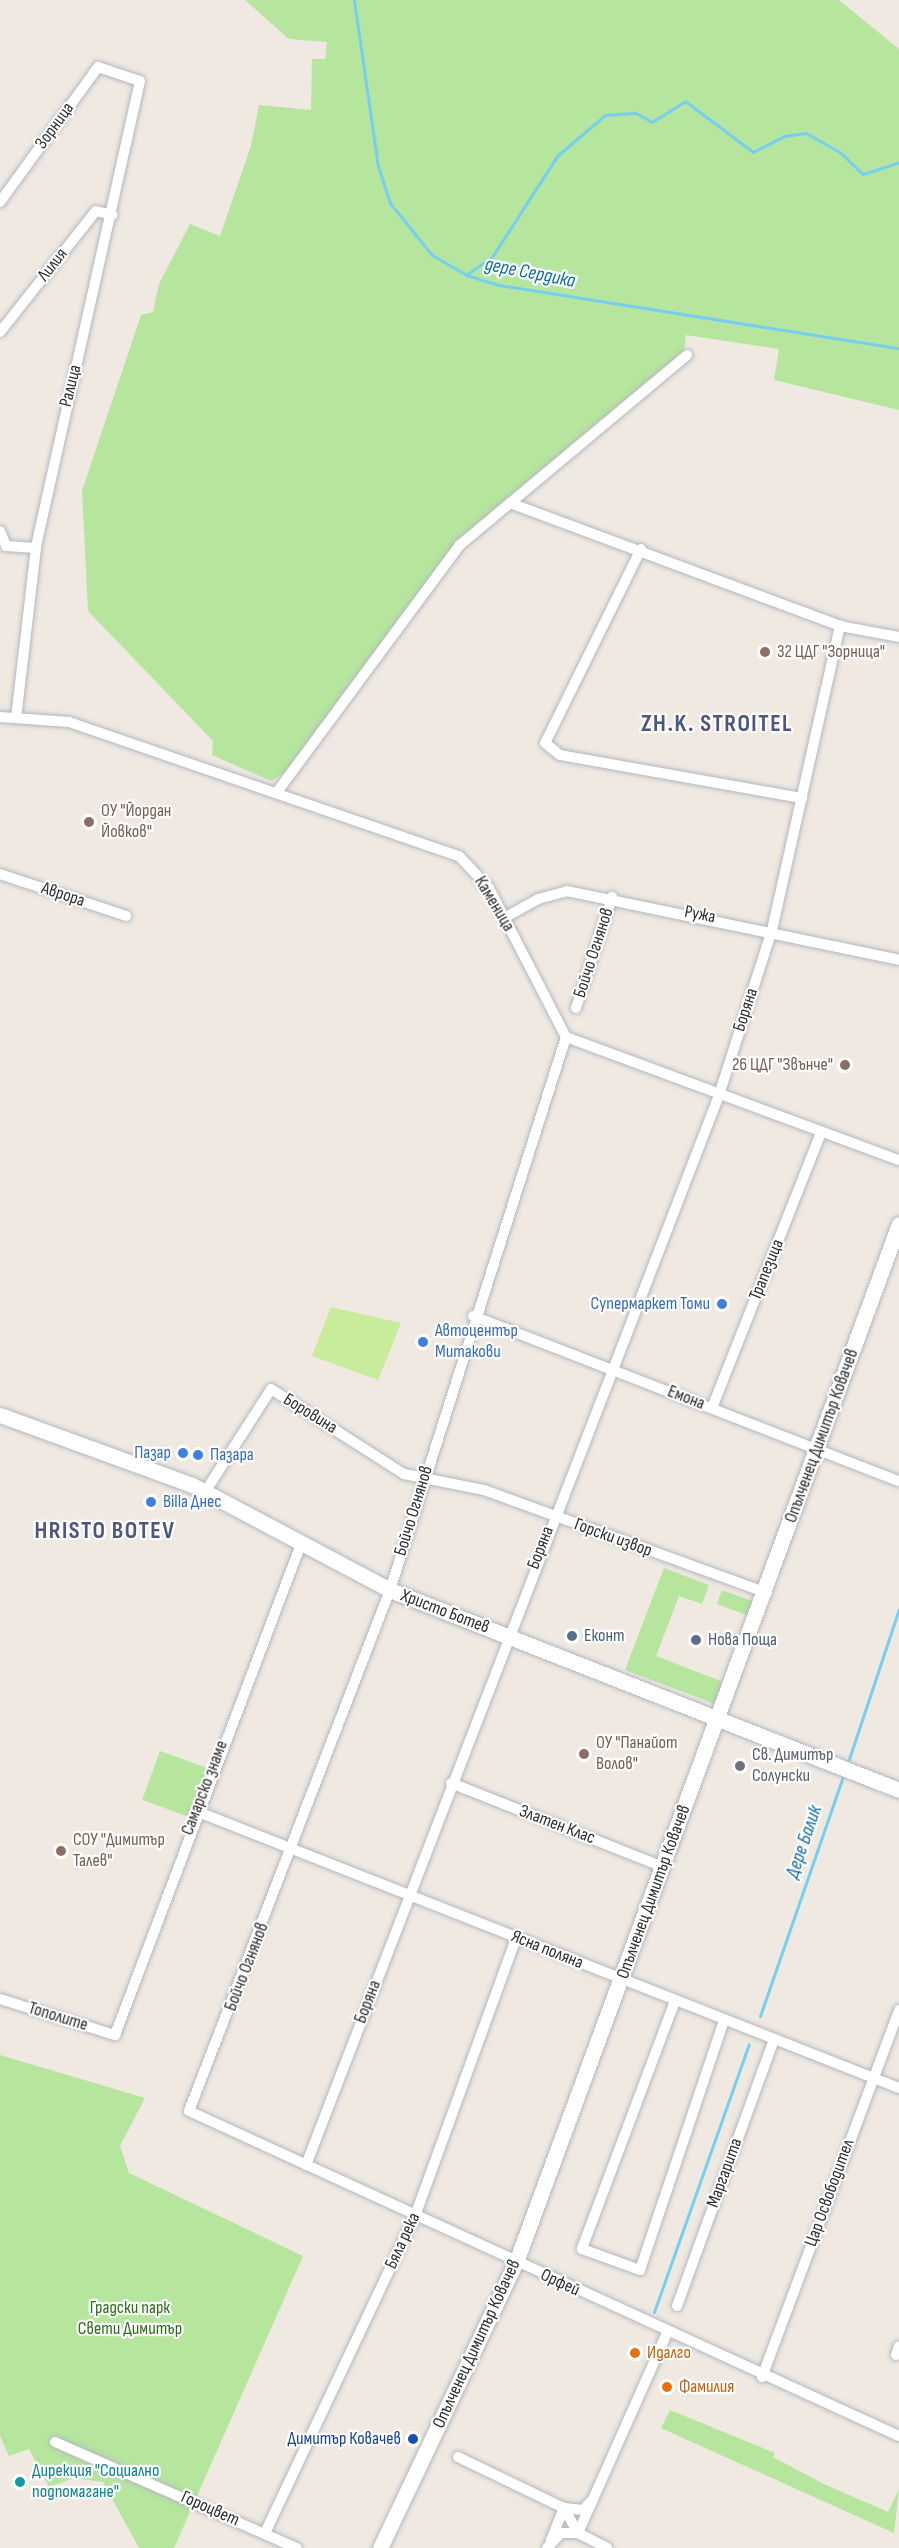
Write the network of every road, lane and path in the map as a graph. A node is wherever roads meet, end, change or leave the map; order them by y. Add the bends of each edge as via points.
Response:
1 (118, 73) joint
2 (0, 202) edge
3 (113, 214) junction
4 (0, 332) edge
5 (687, 355) dead end
6 (510, 503) junction
7 (0, 531) edge
8 (36, 548) junction
9 (641, 549) junction
10 (840, 626) junction
11 (899, 637) edge
12 (0, 717) edge
13 (16, 717) junction
14 (278, 792) junction
15 (802, 798) junction
16 (0, 874) edge
17 (612, 897) junction
18 (126, 916) dead end
19 (504, 918) junction
20 (772, 930) junction
21 (899, 960) edge
22 (576, 1008) dead end
23 (566, 1037) junction
24 (719, 1095) junction
25 (821, 1133) junction
26 (899, 1160) edge
27 (899, 1224) edge
28 (473, 1316) junction
29 (611, 1369) junction
30 (712, 1408) junction
31 (0, 1415) edge
32 (817, 1448) junction
33 (424, 1478) junction
34 (899, 1481) edge
35 (205, 1492) junction
36 (553, 1516) junction
37 (301, 1544) junction
38 (390, 1590) junction
39 (767, 1593) junction
40 (507, 1636) junction
41 (718, 1720) junction
42 (451, 1783) junction
43 (899, 1790) edge
44 (196, 1811) junction
45 (291, 1849) junction
46 (663, 1867) junction
47 (409, 1896) junction
48 (516, 1938) junction
49 (621, 1980) junction
50 (0, 1999) edge
51 (675, 2001) junction
52 (899, 2010) edge
53 (724, 2021) junction
54 (115, 2035) joint
55 (774, 2040) junction
56 (873, 2078) junction
57 (899, 2088) edge
58 (189, 2112) joint
59 (306, 2165) junction
60 (415, 2216) junction
61 (516, 2262) junction
62 (677, 2306) dead end
63 (667, 2333) junction
64 (762, 2377) junction
65 (899, 2436) edge
66 (55, 2442) dead end
67 (458, 2457) dead end
68 (593, 2500) junction
69 (564, 2508) junction
70 (265, 2533) junction
71 (579, 2533) junction
72 (549, 2544) edge
73 (297, 2548) edge
74 (380, 2548) edge
75 (608, 2548) edge

1 - 2 street, Зорница via 98,67
1 - 3 street, Ралица via 140,81
3 - 4 street, Лилия via 96,211
3 - 8 street, Ралица
5 - 6 street
6 - 9 street
6 - 14 street via 460,545
7 - 8 street via 6,546
8 - 13 street, Ралица
9 - 10 street
9 - 15 street via 545,743 560,755
10 - 11 street
10 - 15 street, Боряна
12 - 13 street, Каменица
13 - 14 street, Каменица via 69,722
14 - 19 street, Каменица via 459,856 489,888
15 - 20 street, Боряна
16 - 18 street, Аврора
17 - 19 street, Ружа via 553,894
17 - 20 street, Ружа
17 - 22 street, Бойчо Огнянов
19 - 23 street, Каменица
20 - 21 street, Ружа
20 - 24 street, Боряна
23 - 24 street
23 - 28 street, Бойчо Огнянов
24 - 25 street
24 - 29 street, Боряна
25 - 26 street
25 - 30 street, Трапезица
27 - 32 street, Опълченец Димитър Ковачев
28 - 29 street, Емона
28 - 33 street, Бойчо Огнянов
29 - 30 street, Емона
29 - 36 street, Боряна
30 - 32 street, Емона
31 - 35 street, Христо Ботев
32 - 34 street, Емона
32 - 39 street, Опълченец Димитър Ковачев
33 - 35 street, Боровина via 404,1474 271,1389
33 - 36 street, Горски извор via 464,1484
33 - 38 street, Бойчо Огнянов
35 - 37 street, Христо Ботев
36 - 39 street, Горски извор
36 - 40 street, Боряна
37 - 38 street, Христо Ботев
37 - 44 street, Самарско знаме
38 - 40 street, Христо Ботев
38 - 45 street, Бойчо Огнянов
39 - 41 street, Опълченец Димитър Ковачев
40 - 41 street, Христо Ботев
40 - 42 street, Боряна
41 - 43 street, Христо Ботев
41 - 46 street, Опълченец Димитър Ковачев
42 - 46 street, Златен Клас
42 - 47 street, Боряна
44 - 45 street, Ясна поляна
44 - 54 street, Самарско знаме
45 - 47 street, Ясна поляна
45 - 58 street, Бойчо Огнянов
46 - 49 street, Опълченец Димитър Ковачев
47 - 48 street, Ясна поляна
47 - 59 street, Боряна
48 - 49 street, Ясна поляна
48 - 60 street, Бяла река
49 - 51 street, Ясна поляна
49 - 61 street, Опълченец Димитър Ковачев
50 - 54 street, Тополите
51 - 53 street, Ясна поляна
51 - 53 street via 582,2249 640,2270
52 - 56 street, Цар Освободител
53 - 55 street, Ясна поляна
55 - 56 street, Ясна поляна
55 - 62 street, Маргарита
56 - 57 street, Ясна поляна
56 - 64 street, Цар Освободител
58 - 59 street, Орфей
59 - 60 street, Орфей
60 - 61 street, Орфей
60 - 70 street, Бяла река
61 - 63 street, Орфей
61 - 74 street, Опълченец Димитър Ковачев
63 - 64 street, Орфей
63 - 68 street
64 - 65 street, Орфей
66 - 70 street, Гороцвет
67 - 69 street
68 - 69 street via 583,2511
68 - 71 street
69 - 71 street
69 - 72 street
70 - 73 street
71 - 72 street
71 - 75 street

